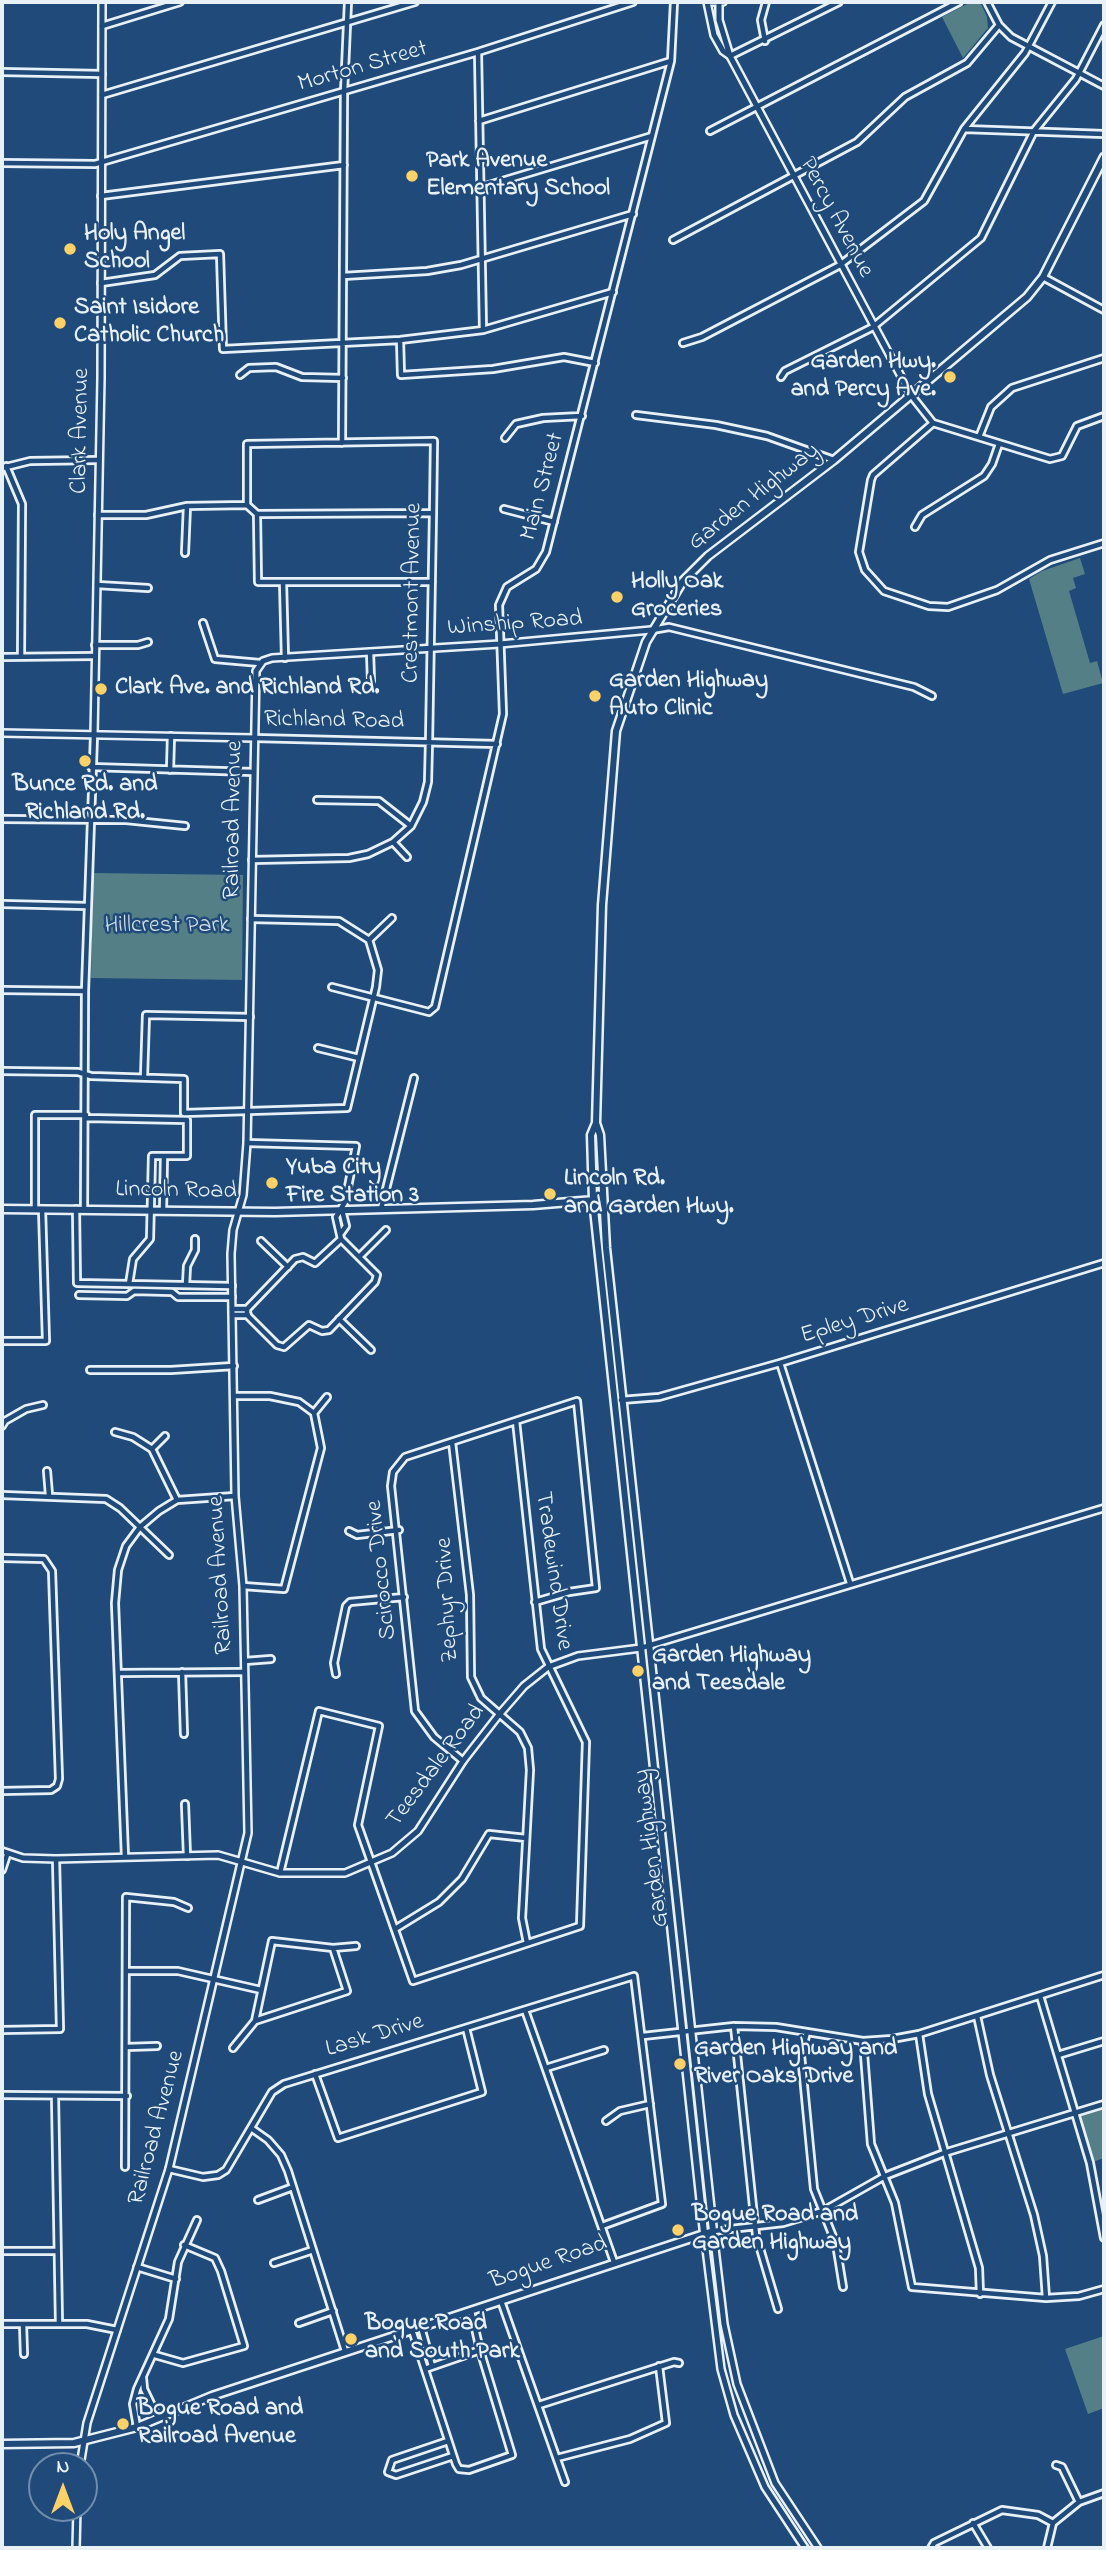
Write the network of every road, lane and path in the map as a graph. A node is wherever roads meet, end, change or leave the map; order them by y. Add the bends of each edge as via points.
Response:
1 (102, 2) edge
2 (180, 2) edge
3 (348, 2) edge
4 (415, 2) edge
5 (633, 2) edge
6 (674, 2) edge
7 (708, 2) edge
8 (766, 2) edge
9 (839, 2) edge
10 (959, 2) edge
11 (987, 2) edge
12 (1052, 2) edge
13 (721, 3) edge
14 (348, 22) junction
15 (999, 24) junction
16 (1104, 25) edge
17 (102, 26) junction
18 (765, 41) junction
19 (1028, 48) junction
20 (478, 52) junction
21 (730, 56) junction
22 (671, 61) junction
23 (2, 72) edge
24 (102, 74) junction
25 (1079, 74) junction
26 (1104, 86) edge
27 (344, 92) junction
28 (102, 95) junction
29 (756, 108) junction
30 (479, 121) junction
31 (964, 129) junction
32 (710, 131) dead end
33 (1034, 131) junction
34 (1104, 134) edge
35 (653, 136) junction
36 (1104, 158) edge
37 (101, 161) junction
38 (2, 163) edge
39 (344, 165) junction
40 (793, 177) junction
41 (479, 188) junction
42 (101, 196) junction
43 (633, 214) junction
44 (673, 240) dead end
45 (480, 260) junction
46 (840, 265) junction
47 (343, 276) junction
48 (1043, 277) junction
49 (101, 282) junction
50 (613, 292) junction
51 (1104, 310) edge
52 (873, 327) junction
53 (482, 330) junction
54 (400, 340) junction
55 (343, 343) junction
56 (683, 343) dead end
57 (1104, 358) edge
58 (595, 363) junction
59 (240, 375) dead end
60 (781, 377) dead end
61 (343, 378) junction
62 (911, 395) junction
63 (636, 415) dead end
64 (582, 416) junction
65 (1104, 416) edge
66 (933, 423) junction
67 (979, 437) junction
68 (505, 438) dead end
69 (342, 443) junction
70 (999, 443) junction
71 (98, 460) junction
72 (834, 460) junction
73 (4, 467) edge
74 (247, 505) junction
75 (187, 506) junction
76 (504, 509) dead end
77 (433, 513) junction
78 (257, 514) junction
79 (97, 515) junction
80 (554, 522) junction
81 (915, 527) dead end
82 (1104, 543) edge
83 (185, 553) dead end
84 (283, 582) junction
85 (432, 582) junction
86 (96, 585) junction
87 (148, 588) dead end
88 (203, 624) dead end
89 (651, 630) junction
90 (148, 642) dead end
91 (500, 644) junction
92 (95, 645) junction
93 (431, 648) junction
94 (370, 652) junction
95 (95, 656) junction
96 (2, 657) edge
97 (21, 657) junction
98 (285, 657) junction
99 (260, 663) junction
100 (371, 681) dead end
101 (932, 696) dead end
102 (2, 733) edge
103 (94, 734) junction
104 (171, 736) junction
105 (254, 738) junction
106 (429, 742) junction
107 (497, 744) junction
108 (91, 768) junction
109 (170, 770) junction
110 (253, 772) junction
111 (317, 800) dead end
112 (2, 819) edge
113 (89, 820) junction
114 (186, 826) dead end
115 (411, 826) junction
116 (393, 842) junction
117 (407, 857) dead end
118 (252, 860) junction
119 (2, 904) edge
120 (86, 906) junction
121 (393, 918) dead end
122 (251, 919) junction
123 (369, 940) junction
124 (332, 987) dead end
125 (2, 990) edge
126 (85, 991) junction
127 (374, 999) junction
128 (250, 1017) junction
129 (318, 1048) dead end
130 (359, 1058) junction
131 (2, 1071) edge
132 (85, 1074) junction
133 (144, 1077) junction
134 (414, 1077) dead end
135 (247, 1111) junction
136 (86, 1116) junction
137 (596, 1123) junction
138 (247, 1143) junction
139 (164, 1156) junction
140 (602, 1199) junction
141 (593, 1200) junction
142 (2, 1209) edge
143 (38, 1209) junction
144 (80, 1209) junction
145 (381, 1209) junction
146 (151, 1210) junction
147 (341, 1210) junction
148 (163, 1211) junction
149 (238, 1212) junction
150 (386, 1230) dead end
151 (341, 1236) junction
152 (195, 1239) dead end
153 (261, 1241) dead end
154 (360, 1256) junction
155 (1104, 1264) edge
156 (288, 1267) junction
157 (129, 1284) junction
158 (186, 1285) junction
159 (232, 1286) junction
160 (79, 1295) dead end
161 (232, 1297) junction
162 (232, 1312) junction
163 (247, 1312) junction
164 (339, 1319) junction
165 (2, 1340) edge
166 (371, 1350) dead end
167 (780, 1363) junction
168 (234, 1366) junction
169 (90, 1370) dead end
170 (234, 1396) junction
171 (327, 1397) dead end
172 (622, 1400) junction
173 (614, 1401) junction
174 (43, 1405) dead end
175 (314, 1413) junction
176 (3, 1421) edge
177 (516, 1421) junction
178 (116, 1432) dead end
179 (165, 1436) dead end
180 (452, 1442) junction
181 (152, 1449) junction
182 (47, 1471) dead end
183 (2, 1495) edge
184 (49, 1495) junction
185 (235, 1496) junction
186 (177, 1500) junction
187 (1104, 1508) edge
188 (140, 1527) junction
189 (399, 1530) junction
190 (349, 1531) dead end
191 (169, 1555) dead end
192 (2, 1558) edge
193 (850, 1583) junction
194 (243, 1586) junction
195 (404, 1597) junction
196 (536, 1602) junction
197 (649, 1647) junction
198 (641, 1648) junction
199 (271, 1659) dead end
200 (244, 1661) junction
201 (548, 1667) junction
202 (119, 1672) junction
203 (182, 1672) junction
204 (244, 1672) junction
205 (336, 1674) dead end
206 (498, 1716) junction
207 (184, 1734) dead end
208 (463, 1761) junction
209 (2, 1791) edge
210 (186, 1804) dead end
211 (526, 1838) junction
212 (5, 1853) edge
213 (187, 1856) junction
214 (125, 1857) junction
215 (56, 1859) junction
216 (371, 1862) junction
217 (243, 1864) junction
218 (2, 1870) edge
219 (280, 1873) junction
220 (188, 1908) dead end
221 (395, 1929) junction
222 (527, 1943) junction
223 (356, 1946) dead end
224 (333, 1948) junction
225 (126, 1971) junction
226 (1104, 1975) edge
227 (215, 1979) junction
228 (261, 1990) junction
229 (1040, 1996) junction
230 (525, 2010) junction
231 (977, 2016) junction
232 (255, 2021) junction
233 (734, 2026) junction
234 (466, 2028) junction
235 (2, 2029) edge
236 (692, 2031) junction
237 (682, 2032) junction
238 (807, 2032) junction
239 (919, 2034) junction
240 (643, 2036) junction
241 (863, 2041) junction
242 (1104, 2041) edge
243 (157, 2046) dead end
244 (127, 2047) junction
245 (233, 2048) dead end
246 (604, 2050) dead end
247 (1058, 2055) junction
248 (545, 2068) junction
249 (315, 2074) junction
250 (2, 2095) edge
251 (55, 2096) junction
252 (127, 2096) junction
253 (650, 2104) junction
254 (1104, 2104) edge
255 (1075, 2113) junction
256 (606, 2121) dead end
257 (251, 2128) junction
258 (1009, 2133) junction
259 (944, 2153) junction
260 (125, 2167) dead end
261 (169, 2169) junction
262 (885, 2176) junction
263 (293, 2187) junction
264 (258, 2200) dead end
265 (823, 2211) junction
266 (197, 2220) dead end
267 (755, 2226) junction
268 (602, 2227) junction
269 (713, 2231) junction
270 (704, 2233) junction
271 (1104, 2238) edge
272 (184, 2245) junction
273 (313, 2250) junction
274 (2, 2251) edge
275 (57, 2251) junction
276 (614, 2262) junction
277 (274, 2263) dead end
278 (135, 2266) junction
279 (176, 2279) junction
280 (844, 2287) dead end
281 (1104, 2289) edge
282 (980, 2294) junction
283 (1046, 2298) junction
284 (500, 2300) junction
285 (778, 2309) dead end
286 (470, 2310) junction
287 (333, 2311) junction
288 (59, 2323) junction
289 (299, 2323) dead end
290 (2, 2324) edge
291 (23, 2324) junction
292 (421, 2327) junction
293 (117, 2330) junction
294 (411, 2330) junction
295 (480, 2350) junction
296 (345, 2351) junction
297 (24, 2354) dead end
298 (154, 2355) junction
299 (679, 2363) dead end
300 (432, 2366) junction
301 (659, 2366) junction
302 (425, 2369) junction
303 (143, 2376) junction
304 (740, 2393) junction
305 (728, 2396) junction
306 (539, 2405) junction
307 (158, 2419) junction
308 (137, 2427) junction
309 (83, 2441) junction
310 (449, 2441) junction
311 (2, 2444) edge
312 (82, 2452) edge
313 (453, 2456) junction
314 (557, 2458) junction
315 (1056, 2465) dead end
316 (565, 2482) dead end
317 (1104, 2493) edge
318 (1079, 2502) junction
319 (77, 2522) edge
320 (973, 2523) junction
321 (1053, 2523) junction
322 (76, 2548) edge
323 (805, 2548) edge
324 (818, 2548) edge
325 (931, 2548) edge
326 (988, 2548) edge
327 (1047, 2548) edge

1 - 17 street, Clark Avenue
2 - 17 street
3 - 14 street
4 - 14 street
5 - 20 street, Morton Street
6 - 22 street, Main Street
7 - 13 street
7 - 21 street, Percy Avenue via 714,35
8 - 18 street via 761,20
9 - 18 street
10 - 29 street
11 - 15 street
12 - 19 street
13 - 21 street, Percy Avenue via 719,20
14 - 27 street
14 - 28 street
15 - 19 street
15 - 40 street via 967,63 905,97 857,142
16 - 25 street
17 - 24 street, Clark Avenue
18 - 21 street
19 - 25 street
19 - 31 street
20 - 27 street, Morton Street
20 - 30 street
21 - 29 street, Percy Avenue
22 - 30 street
22 - 35 street, Main Street
23 - 24 street
24 - 28 street, Clark Avenue
25 - 26 street
25 - 33 street
27 - 37 street, Morton Street
27 - 39 street
28 - 37 street, Clark Avenue
29 - 32 street
29 - 40 street, Percy Avenue
30 - 41 street
31 - 33 street
31 - 46 street via 924,201
33 - 34 street
33 - 52 street via 981,238
35 - 41 street
35 - 43 street, Main Street
36 - 48 main road, Garden Highway
37 - 38 street, Morton Street via 90,165
37 - 42 street, Clark Avenue
39 - 42 street
39 - 47 street
40 - 44 street
40 - 46 street, Percy Avenue
41 - 45 street
42 - 49 street, Clark Avenue
43 - 45 street
43 - 50 street, Main Street
45 - 47 street via 427,271
45 - 53 street
46 - 52 street, Percy Avenue
46 - 56 street
47 - 55 street
48 - 51 street
48 - 62 main road, Garden Highway via 1027,297
49 - 55 street via 155,275 180,256 220,254 223,349
49 - 71 street, Clark Avenue
50 - 53 street
50 - 58 street, Main Street
52 - 60 street
52 - 62 street, Percy Avenue
53 - 54 street
54 - 55 street
54 - 58 street via 401,375 493,369 564,357
55 - 61 street
57 - 67 street via 1012,388 990,407
58 - 64 street, Main Street
59 - 61 street via 249,368 276,367 302,377
61 - 69 street
62 - 66 street
62 - 72 main road, Garden Highway
63 - 72 street via 767,436
64 - 68 street via 516,424
64 - 80 street, Main Street
65 - 70 street via 1077,426 1059,459
66 - 67 street
66 - 82 street via 873,475 859,543 865,569 877,585 893,596 948,607 997,590 1050,559
67 - 70 street
69 - 74 street via 247,444
69 - 77 street, Crestmont Avenue via 434,441
70 - 81 street via 984,476 922,515
71 - 73 street via 30,461
71 - 79 street, Clark Avenue
72 - 89 main road, Garden Highway via 708,556 676,591
73 - 97 street via 22,503
74 - 75 street
74 - 78 street
75 - 79 street via 146,515
75 - 83 street
76 - 80 street
77 - 78 street
77 - 85 street, Crestmont Avenue
78 - 84 street via 258,582
79 - 86 street, Clark Avenue
80 - 91 street, Main Street via 542,561 514,580 502,596
84 - 85 street
84 - 98 street
85 - 93 street, Crestmont Avenue
86 - 87 street
86 - 92 street, Clark Avenue
88 - 99 street via 215,659
89 - 91 street, Winship Road
89 - 101 street, Winship Road via 669,627 914,687
89 - 137 main road, Garden Highway via 628,690 613,750 601,916
90 - 92 street
91 - 93 street, Winship Road
91 - 107 street, Main Street via 503,714
92 - 95 street, Clark Avenue
93 - 94 street, Winship Road
93 - 106 street, Crestmont Avenue
94 - 98 street, Winship Road
94 - 100 street
95 - 97 street
95 - 103 street, Clark Avenue
96 - 97 street
98 - 99 street, Winship Road
99 - 105 street, Railroad Avenue via 254,677
102 - 103 street, Richland Road
103 - 104 street, Richland Road
103 - 108 street
104 - 105 street, Richland Road
104 - 109 street
105 - 106 street, Richland Road
105 - 110 street, Railroad Avenue
106 - 107 street, Richland Road
106 - 115 street, Crestmont Avenue via 428,782
107 - 127 street, Main Street via 435,1007 429,1012
108 - 109 street
108 - 113 street
109 - 110 street
110 - 118 street, Railroad Avenue
111 - 115 street via 379,801
112 - 113 street
113 - 114 street
113 - 120 street
115 - 116 street, Crestmont Avenue
116 - 117 street
116 - 118 street, Crestmont Avenue via 349,858
118 - 122 street, Railroad Avenue
119 - 120 street
120 - 126 street
121 - 123 street
122 - 123 street via 339,921
122 - 128 street, Railroad Avenue
123 - 127 street via 378,970
124 - 127 street
125 - 126 street
126 - 132 street
127 - 130 street
128 - 133 street via 146,1014
128 - 135 street, Railroad Avenue
129 - 130 street
130 - 135 street via 347,1108
131 - 132 street
132 - 133 street
132 - 136 street
133 - 135 street via 184,1079 184,1113
134 - 145 street
135 - 138 street, Railroad Avenue
136 - 139 street via 187,1120 187,1156
136 - 143 street via 35,1115
136 - 144 street
137 - 140 main road, Garden Highway
137 - 141 main road, Garden Highway via 592,1135
138 - 147 street via 356,1146
138 - 149 street, Railroad Avenue
139 - 146 street via 152,1156
139 - 148 street
140 - 141 main road, Lincoln Road
140 - 172 main road, Garden Highway
141 - 145 main road, Lincoln Road
141 - 173 main road, Garden Highway
142 - 143 main road, Lincoln Road
143 - 144 main road, Lincoln Road
143 - 165 street via 46,1341
144 - 146 main road, Lincoln Road
144 - 157 street via 77,1283
145 - 147 main road, Lincoln Road
146 - 148 main road, Lincoln Road
146 - 157 street via 150,1239 134,1259
147 - 149 main road, Lincoln Road
147 - 151 street via 346,1226
147 - 151 street via 336,1217
148 - 149 main road, Lincoln Road
149 - 159 street, Railroad Avenue via 232,1242
150 - 154 street
151 - 154 street
151 - 156 street via 315,1263 299,1258
152 - 158 street
153 - 156 street
154 - 164 street via 377,1278
155 - 167 street, Epley Drive
156 - 163 street
157 - 158 street
158 - 159 street
159 - 161 street, Railroad Avenue
160 - 161 street via 127,1296 134,1291
161 - 162 street, Railroad Avenue
162 - 163 street
162 - 168 street, Railroad Avenue
163 - 164 street via 281,1347 309,1325 326,1331
164 - 166 street
167 - 172 street, Epley Drive via 659,1397
167 - 193 street
168 - 169 street
168 - 170 street, Railroad Avenue
170 - 175 street via 299,1402
170 - 185 street, Railroad Avenue
171 - 175 street
172 - 173 street, Epley Drive
172 - 197 main road, Garden Highway
173 - 198 main road, Garden Highway
174 - 176 street
175 - 194 street via 321,1448 284,1589
177 - 180 street, Scirocco Drive
177 - 196 street, Tradewind Drive
177 - 196 street, Scirocco Drive via 577,1401 597,1588
178 - 181 street
179 - 181 street
180 - 189 street, Scirocco Drive via 405,1457 393,1472
180 - 206 street, Zephyr Drive via 470,1595 471,1677 481,1698
181 - 186 street
182 - 184 street
183 - 184 street
184 - 188 street via 106,1499
185 - 186 street
185 - 194 street, Railroad Avenue
186 - 188 street
187 - 193 street
188 - 191 street
188 - 202 street via 126,1546 118,1570
189 - 190 street via 357,1535
189 - 195 street, Scirocco Drive
192 - 209 street via 40,1558 49,1562 52,1571 58,1784 46,1791
193 - 197 street
194 - 200 street, Railroad Avenue
195 - 205 street via 346,1606 334,1663
195 - 208 street, Scirocco Drive via 415,1711 433,1737
196 - 201 street, Tradewind Drive via 541,1649
197 - 198 street
197 - 236 main road, Garden Highway
198 - 201 street, Teesdale Road via 578,1656
198 - 237 main road, Garden Highway
199 - 200 street
200 - 204 street, Railroad Avenue
201 - 206 street, Teesdale Road
201 - 222 street, Tradewind Drive via 586,1742 580,1926
202 - 203 street
202 - 214 street
203 - 204 street
203 - 207 street
204 - 217 street, Railroad Avenue via 248,1833
206 - 208 street, Teesdale Road
206 - 211 street, Zephyr Drive via 520,1732 528,1748
208 - 216 street, Teesdale Road via 418,1830 392,1853
210 - 213 street
211 - 221 street via 489,1834 479,1856 446,1895
211 - 222 street, Zephyr Drive via 522,1918
212 - 215 street, Teesdale Road
212 - 218 street
213 - 214 street, Teesdale Road
213 - 217 street, Teesdale Road via 218,1855
214 - 215 street, Teesdale Road
215 - 235 street via 60,2029
216 - 219 street, Teesdale Road via 345,1873
216 - 219 street via 358,1825 379,1726 319,1711
216 - 221 street
217 - 219 street, Teesdale Road
217 - 227 street, Railroad Avenue
220 - 225 street via 126,1897
221 - 222 street via 413,1981
223 - 224 street
224 - 228 street via 272,1941
224 - 232 street via 347,1992
225 - 227 street via 178,1971
225 - 244 street
226 - 229 street
227 - 228 street
227 - 261 street, Railroad Avenue
228 - 232 street
229 - 231 street
229 - 247 street
230 - 234 street, Lask Drive
230 - 240 street, Lask Drive via 635,1976
230 - 248 street
231 - 239 street
231 - 258 street
232 - 245 street
233 - 236 street
233 - 238 street
233 - 267 street
234 - 249 street, Lask Drive
234 - 249 street via 482,2092 338,2138
236 - 237 street
236 - 269 main road, Garden Highway
237 - 240 street
237 - 270 main road, Garden Highway
238 - 241 street
238 - 265 street via 801,2055 814,2189
239 - 241 street
239 - 259 street via 928,2094
240 - 253 street
241 - 262 street via 871,2144
242 - 247 street
243 - 244 street
244 - 252 street
246 - 248 street
247 - 255 street
248 - 268 street
249 - 257 street, Lask Drive via 272,2092
250 - 251 street
251 - 252 street
251 - 275 street
252 - 260 street
253 - 256 street via 620,2111
253 - 268 street via 662,2203
254 - 255 street, Bogue Road
255 - 258 street, Bogue Road
255 - 271 street via 1090,2162
257 - 261 street, Lask Drive via 226,2170 218,2175 203,2177
257 - 263 street via 281,2155
258 - 259 street, Bogue Road
258 - 283 street via 1044,2256
259 - 262 street, Bogue Road
259 - 282 street via 979,2268
261 - 278 street, Railroad Avenue
262 - 265 street, Bogue Road
262 - 282 street via 912,2287
263 - 264 street
263 - 273 street
265 - 267 street, Bogue Road
265 - 280 street via 836,2244
266 - 272 street
267 - 269 street, Bogue Road
267 - 285 street
268 - 276 street
269 - 270 main road, Bogue Road
269 - 304 street, Garden Highway via 724,2323
270 - 276 main road, Bogue Road
270 - 305 street, Garden Highway via 713,2319
272 - 279 street
272 - 298 street via 215,2258 244,2346 183,2363
273 - 277 street
273 - 287 street
274 - 275 street
275 - 288 street
276 - 284 main road, Bogue Road
278 - 279 street
278 - 293 street, Railroad Avenue
279 - 298 street via 169,2319
281 - 283 street
282 - 283 street
284 - 286 main road, Bogue Road
284 - 306 street
286 - 292 main road, Bogue Road
286 - 295 street
287 - 289 street
287 - 296 street
288 - 291 street
288 - 293 street
290 - 291 street
291 - 297 street
292 - 294 main road, Bogue Road
292 - 300 street
293 - 309 street, Railroad Avenue
294 - 296 main road, Bogue Road
294 - 302 street
295 - 300 street
295 - 313 street via 513,2452 464,2471
296 - 307 main road, Bogue Road
298 - 303 street
299 - 301 street
300 - 302 street
301 - 306 street
301 - 314 street via 666,2423 630,2439
302 - 310 street
303 - 307 street
303 - 308 street via 133,2404
304 - 305 street
304 - 324 street, Garden Highway via 775,2483
305 - 323 street, Garden Highway via 765,2487
306 - 314 street
307 - 308 main road, Bogue Road
308 - 309 main road, Bogue Road
309 - 311 main road, Bogue Road
309 - 312 street, Railroad Avenue
310 - 313 street
310 - 313 street via 391,2460 388,2472 396,2475
314 - 316 street
315 - 318 street via 1062,2468
317 - 318 street
318 - 321 street
319 - 322 street
320 - 321 street via 1002,2510 1038,2515
320 - 325 street
320 - 326 street
321 - 327 street

